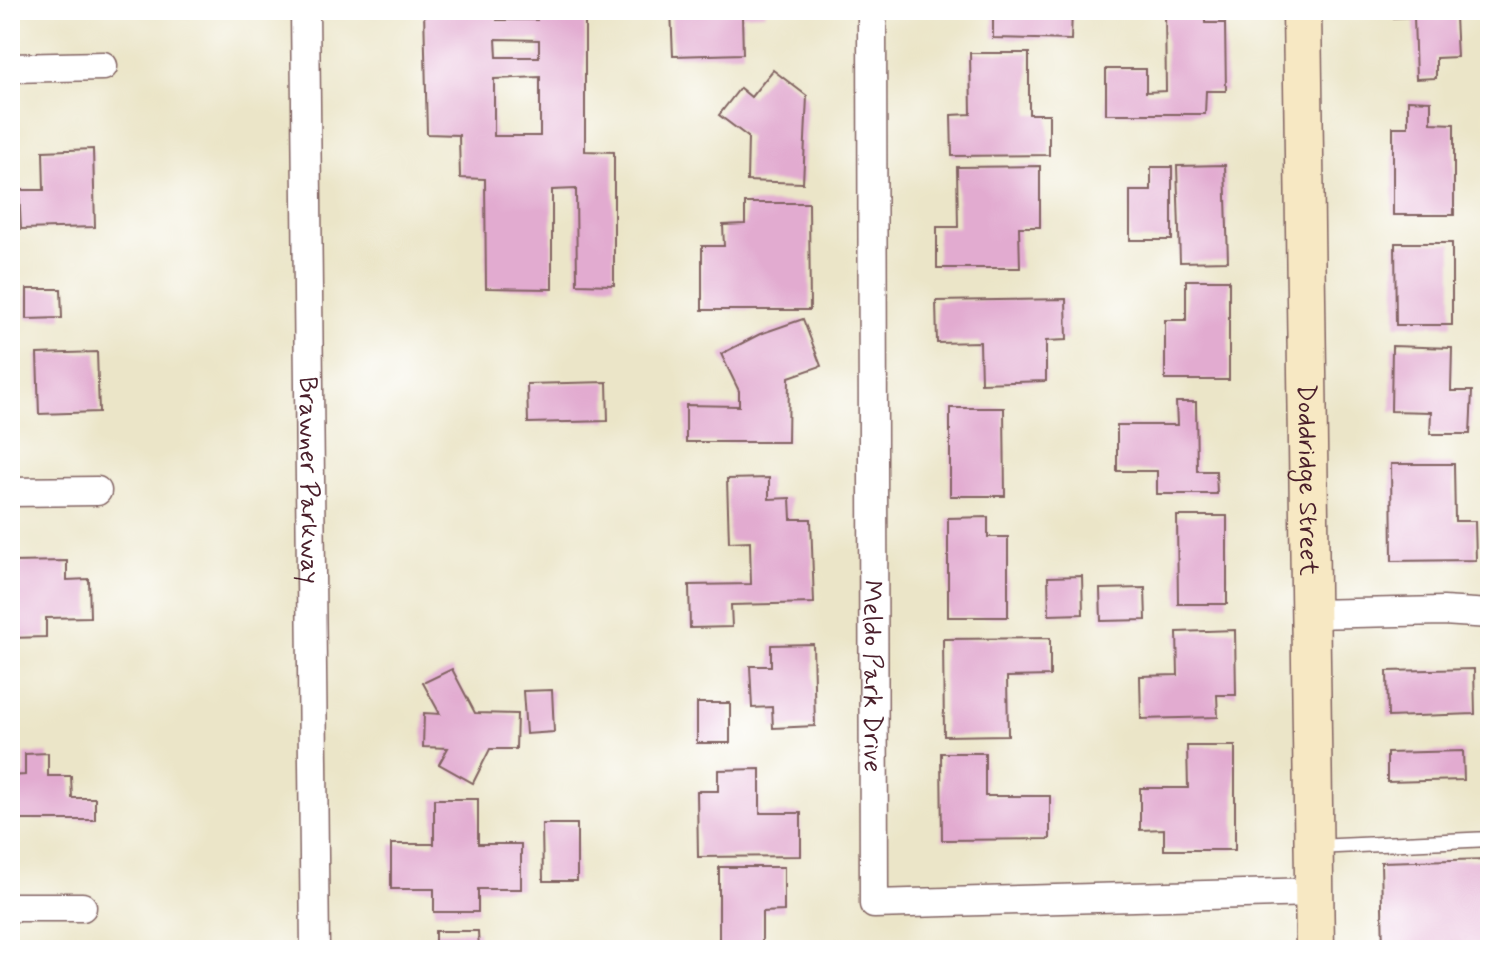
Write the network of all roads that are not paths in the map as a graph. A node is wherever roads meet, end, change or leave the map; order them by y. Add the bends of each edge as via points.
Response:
1 (305, 10) edge
2 (872, 10) edge
3 (1302, 10) edge
4 (103, 66) dead end
5 (10, 68) edge
6 (97, 491) dead end
7 (10, 492) edge
8 (1311, 614) junction
9 (1490, 614) edge
10 (1490, 839) edge
11 (1313, 847) junction
12 (1314, 892) junction
13 (10, 907) edge
14 (82, 907) dead end
15 (315, 950) edge
16 (1315, 950) edge

1 - 15 street, Brawner Parkway
2 - 12 street, Meldo Park Drive via 874,904
3 - 8 main road, Doddridge Street
4 - 5 street
6 - 7 street
8 - 9 street
8 - 11 main road, Doddridge Street
10 - 11 lane
11 - 12 main road, Doddridge Street
12 - 16 main road, Doddridge Street
13 - 14 street

